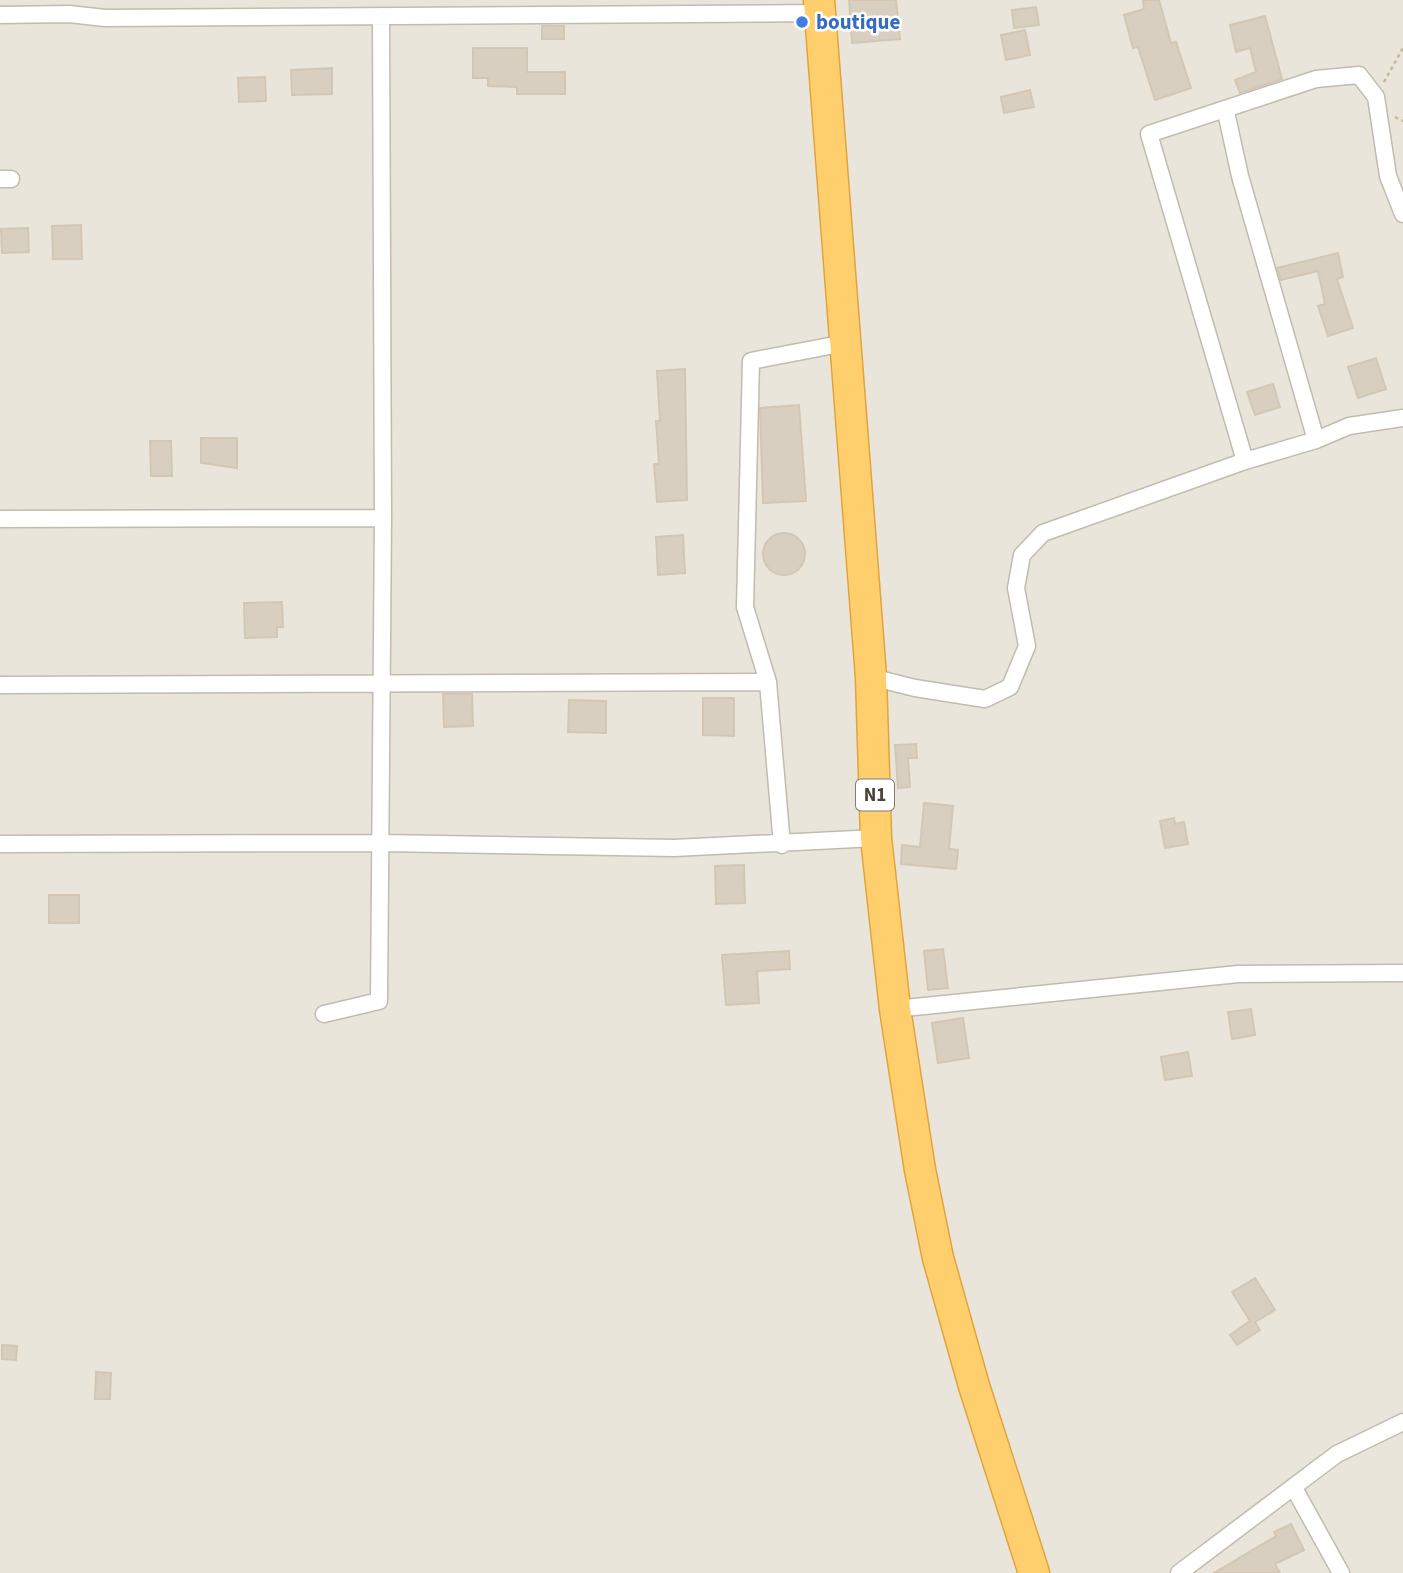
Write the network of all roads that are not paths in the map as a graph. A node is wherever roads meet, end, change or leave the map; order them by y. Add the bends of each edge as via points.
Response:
1 (819, 7) edge
2 (400, 8) edge
3 (513, 8) edge
4 (0, 15) edge
5 (380, 16) junction
6 (1226, 112) junction
7 (1403, 214) edge
8 (845, 343) junction
9 (1403, 418) edge
10 (1316, 440) junction
11 (1245, 461) junction
12 (0, 519) edge
13 (383, 519) junction
14 (872, 677) junction
15 (768, 682) junction
16 (0, 685) edge
17 (383, 685) junction
18 (876, 838) junction
19 (383, 843) junction
20 (0, 844) edge
21 (782, 845) junction
22 (1403, 973) edge
23 (895, 1009) junction
24 (324, 1014) dead end
25 (1403, 1422) edge
26 (1294, 1488) junction
27 (1034, 1573) edge
28 (1179, 1573) edge
29 (1341, 1573) edge

1 - 3 street
1 - 8 highway, N1
2 - 3 street
2 - 5 street
4 - 5 street
5 - 13 street
6 - 7 street via 1316,79 1359,75 1376,97 1388,176
6 - 10 street
6 - 11 street via 1149,134
8 - 14 highway, N1
8 - 15 street via 751,361 746,607
9 - 10 street via 1349,426
10 - 11 street
11 - 14 street via 1043,533 1022,555 1016,588 1027,646 1010,687 985,699
12 - 13 street
13 - 17 street
14 - 18 highway, N1
15 - 17 street
15 - 21 street
16 - 17 street
17 - 19 street
18 - 21 street
18 - 23 highway, N1
19 - 20 street
19 - 21 street via 674,848
19 - 24 street via 379,1001
22 - 23 street via 1238,974
23 - 27 highway, N1 via 938,1258
25 - 26 street via 1337,1454
26 - 28 street
26 - 29 street

